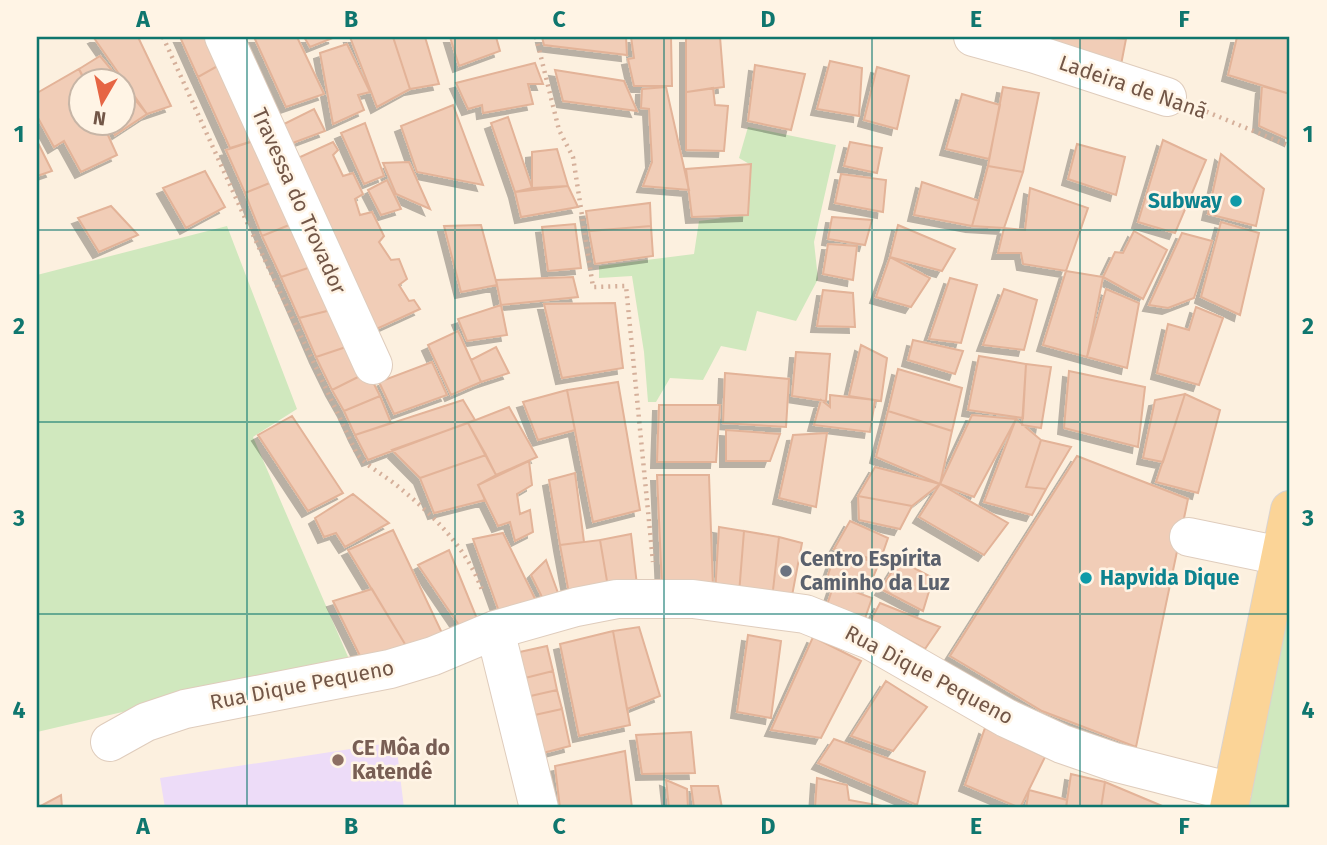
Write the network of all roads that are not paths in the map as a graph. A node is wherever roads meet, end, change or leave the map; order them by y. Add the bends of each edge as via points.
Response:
1 (224, 37) edge
2 (973, 37) edge
3 (1167, 97) road end
4 (373, 365) dead end
5 (1290, 510) edge
6 (1189, 537) dead end
7 (1281, 556) junction
8 (495, 631) junction
9 (110, 742) dead end
10 (1230, 800) edge
11 (539, 808) edge

1 - 4 street, Travessa do Trovador
2 - 3 street, Ladeira de Nanã
5 - 7 main road
6 - 7 street
7 - 10 main road
8 - 9 street, Rua Dique Pequeno via 390,669 185,709 146,722
8 - 10 street, Rua Dique Pequeno via 617,599 693,599 805,614 870,640 1006,718 1062,744
8 - 11 street

